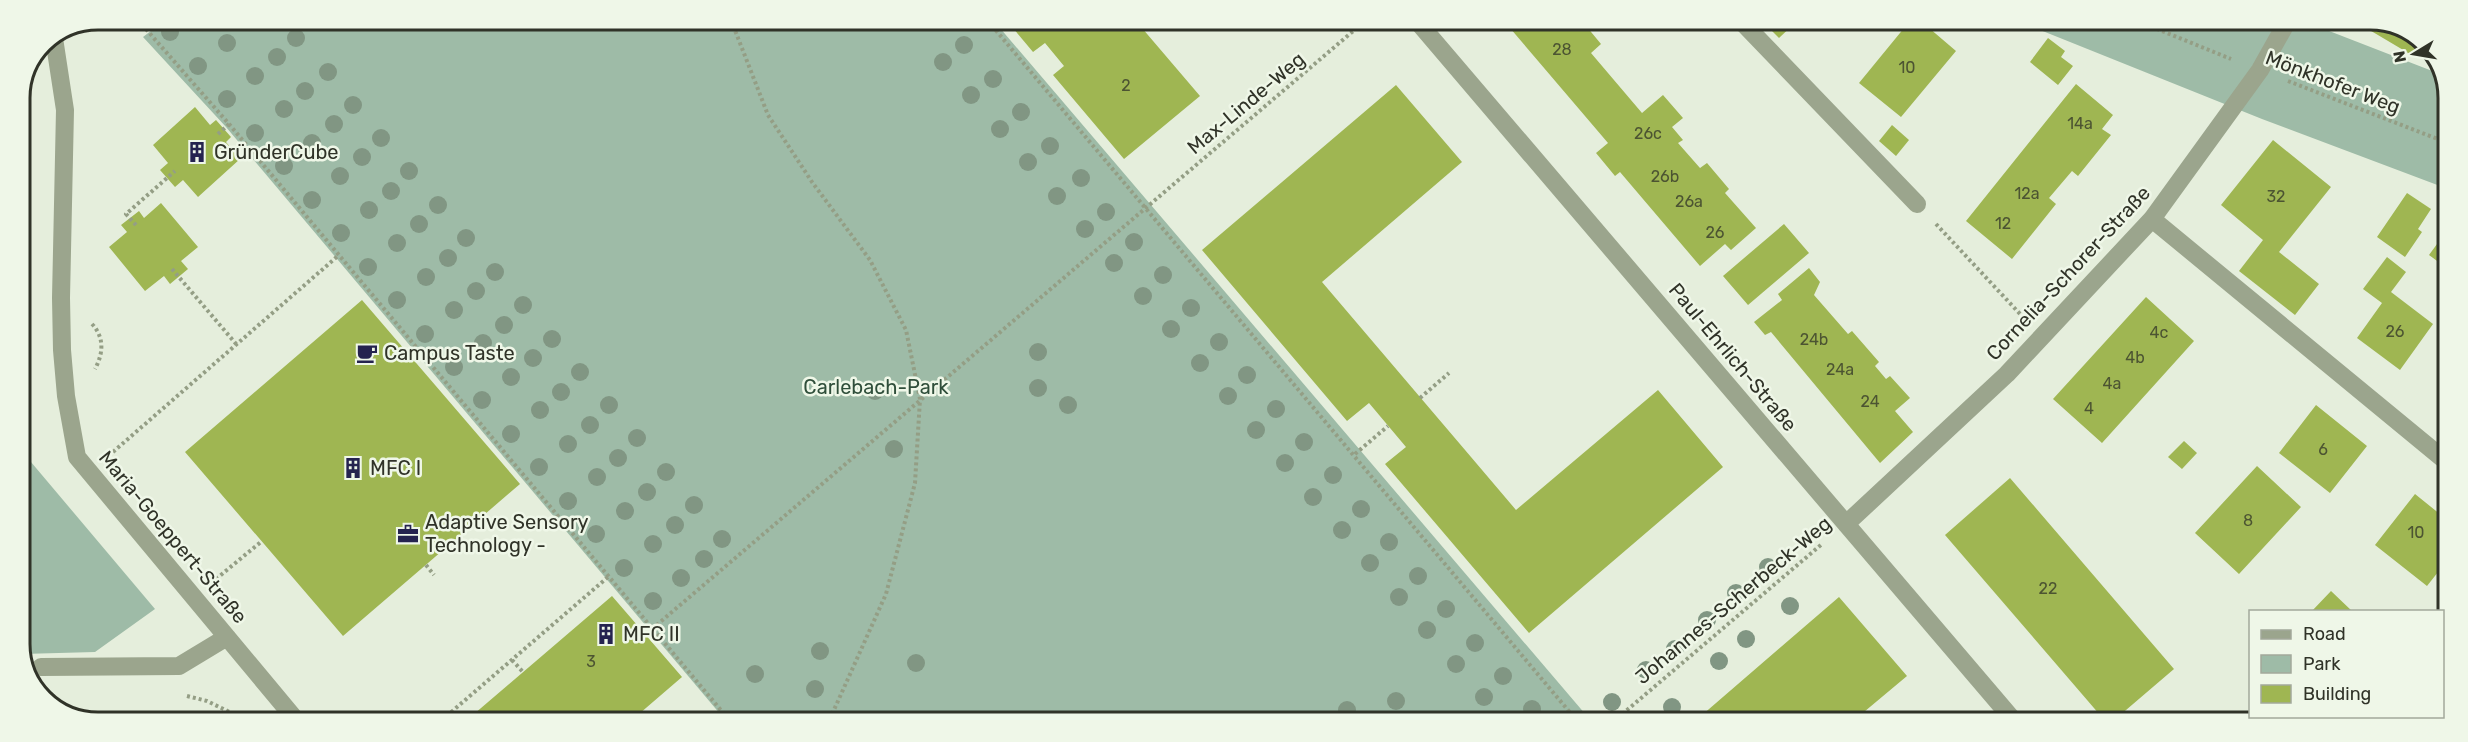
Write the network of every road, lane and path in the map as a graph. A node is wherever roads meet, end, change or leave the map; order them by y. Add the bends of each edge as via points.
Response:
1 (147, 30) edge
2 (735, 30) edge
3 (996, 30) edge
4 (1354, 30) edge
5 (1425, 30) edge
6 (1750, 30) edge
7 (2160, 30) edge
8 (2282, 30) edge
9 (56, 45) edge
10 (2260, 70) junction
11 (229, 124) junction
12 (218, 134) dead end
13 (2438, 139) edge
14 (176, 171) dead end
15 (1917, 204) joint
16 (1146, 208) junction
17 (2152, 219) junction
18 (136, 225) dead end
19 (339, 255) junction
20 (172, 269) dead end
21 (2042, 338) junction
22 (237, 345) junction
23 (1449, 373) dead end
24 (1420, 398) dead end
25 (920, 399) junction
26 (1388, 426) dead end
27 (1355, 454) junction
28 (2438, 455) edge
29 (90, 472) junction
30 (1846, 524) junction
31 (262, 542) dead end
32 (242, 558) dead end
33 (426, 565) dead end
34 (434, 575) dead end
35 (608, 577) junction
36 (652, 629) junction
37 (227, 637) junction
38 (512, 660) junction
39 (41, 667) dead end
40 (523, 672) dead end
41 (290, 712) edge
42 (451, 712) edge
43 (723, 712) edge
44 (833, 712) edge
45 (1570, 712) edge
46 (1625, 712) edge
47 (2006, 712) edge

1 - 11 path
2 - 25 path via 768,115 870,260 906,330
3 - 16 path
4 - 16 path, Max-Linde-Weg
5 - 30 street, Paul-Ehrlich-Straße
6 - 15 street
7 - 10 path, Mönkhofer Weg
8 - 10 street, Cornelia-Schorer-Straße
9 - 29 street, Maria-Goeppert-Straße via 65,110 62,350 77,457
10 - 13 path, Mönkhofer Weg
10 - 17 street, Cornelia-Schorer-Straße
11 - 12 path
11 - 19 path
14 - 18 path via 126,214
15 - 21 path
16 - 25 path, Max-Linde-Weg
16 - 27 path
17 - 21 street, Cornelia-Schorer-Straße
17 - 28 street
19 - 22 path
19 - 35 path
20 - 22 path
21 - 30 street, Cornelia-Schorer-Straße
22 - 29 path
23 - 24 path
25 - 36 path, Max-Linde-Weg
25 - 44 path via 915,483 886,594
26 - 27 path
27 - 45 path
29 - 37 street, Maria-Goeppert-Straße
30 - 46 path, Johannes-Scherbeck-Weg
30 - 47 street, Paul-Ehrlich-Straße
31 - 32 path
33 - 34 path
35 - 36 path
35 - 38 path
36 - 43 path
37 - 39 street via 179,666
37 - 41 street, Maria-Goeppert-Straße
38 - 40 path
38 - 42 path

